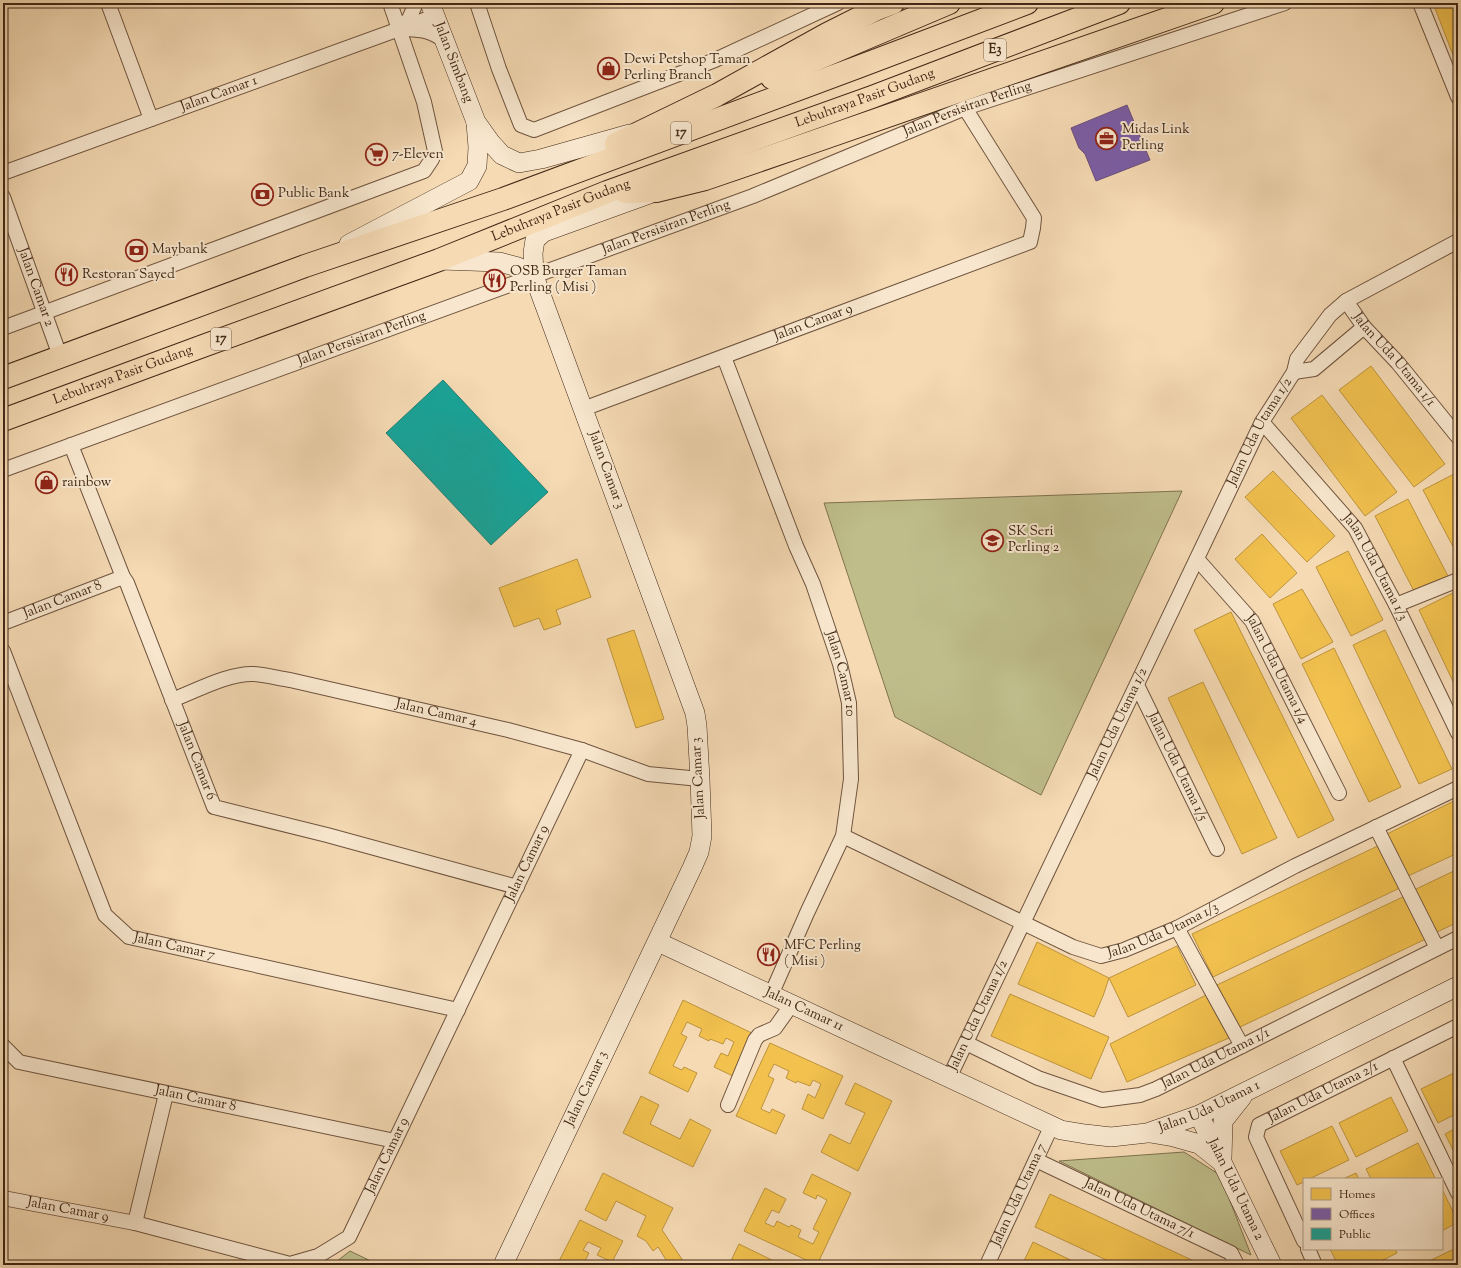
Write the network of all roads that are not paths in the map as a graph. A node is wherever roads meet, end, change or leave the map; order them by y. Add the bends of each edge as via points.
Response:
1 (108, 3) edge
2 (390, 3) edge
3 (416, 3) edge
4 (477, 3) edge
5 (838, 3) edge
6 (893, 3) edge
7 (1027, 3) edge
8 (1119, 3) edge
9 (1212, 3) edge
10 (1285, 3) edge
11 (1420, 3) edge
12 (940, 7) edge
13 (433, 9) edge
14 (399, 29) junction
15 (445, 41) junction
16 (858, 67) joint
17 (716, 95) junction
18 (872, 96) joint
19 (1458, 97) edge
20 (965, 108) junction
21 (150, 120) junction
22 (476, 122) junction
23 (641, 132) junction
24 (3, 173) edge
25 (656, 191) junction
26 (607, 192) junction
27 (3, 196) edge
28 (503, 198) junction
29 (1458, 241) edge
30 (439, 260) junction
31 (306, 266) junction
32 (534, 276) junction
33 (1346, 300) junction
34 (44, 312) junction
35 (3, 328) edge
36 (1364, 328) junction
37 (60, 356) junction
38 (724, 358) junction
39 (1294, 372) junction
40 (3, 378) edge
41 (583, 410) junction
42 (3, 420) edge
43 (1262, 422) junction
44 (1458, 436) edge
45 (71, 445) junction
46 (3, 470) edge
47 (1197, 559) junction
48 (123, 577) junction
49 (1458, 580) edge
50 (1396, 605) junction
51 (3, 623) edge
52 (3, 651) edge
53 (1137, 685) junction
54 (172, 700) junction
55 (1458, 733) edge
56 (582, 750) junction
57 (700, 779) junction
58 (1458, 788) edge
59 (1339, 793) dead end
60 (1376, 827) junction
61 (843, 836) junction
62 (1217, 849) dead end
63 (517, 887) junction
64 (1023, 922) junction
65 (1178, 928) junction
66 (1458, 938) edge
67 (658, 942) junction
68 (1437, 948) junction
69 (1458, 986) edge
70 (771, 995) junction
71 (792, 1004) junction
72 (458, 1010) junction
73 (1458, 1026) edge
74 (966, 1043) junction
75 (3, 1046) edge
76 (1242, 1046) junction
77 (1393, 1058) junction
78 (949, 1078) junction
79 (1247, 1091) junction
80 (166, 1094) junction
81 (728, 1105) dead end
82 (1199, 1115) junction
83 (1052, 1125) junction
84 (1147, 1133) junction
85 (394, 1141) junction
86 (1036, 1160) junction
87 (1223, 1163) junction
88 (1458, 1193) edge
89 (3, 1198) edge
90 (135, 1223) junction
91 (1303, 1239) edge
92 (1308, 1250) edge
93 (503, 1265) edge
94 (987, 1265) edge
95 (1237, 1265) edge
96 (1272, 1265) edge
97 (1315, 1265) edge

1 - 21 street
2 - 14 street
3 - 14 street via 409,19
4 - 5 street via 521,125 534,130 715,60
6 - 17 highway via 827,34
7 - 16 highway, E3
8 - 18 highway, Lebuhraya Pasir Gudang / E3
9 - 25 highway via 800,147 705,179
10 - 20 street, Jalan Persisiran Perling
11 - 19 street
12 - 17 highway via 768,80
13 - 14 street, Jalan Camar 1
13 - 15 street, Jalan Simbang
14 - 15 street via 434,33
14 - 21 street, Jalan Camar 1
14 - 34 street via 424,102 435,151 424,171
15 - 22 street, Jalan Simbang
16 - 28 highway, 17
17 - 23 highway
18 - 26 highway, Lebuhraya Pasir Gudang / 17
20 - 32 street, Jalan Persisiran Perling via 753,196
20 - 38 street, Jalan Camar 9 via 1034,218 1030,242
21 - 24 street, Jalan Camar 1
22 - 23 street via 502,155 519,163
22 - 31 street via 478,166 469,181
23 - 28 highway
25 - 26 highway
25 - 32 street, Jalan Camar 3 via 544,232 535,240
26 - 30 highway, Lebuhraya Pasir Gudang / 17
27 - 34 street, Jalan Camar 2
28 - 31 highway, 17
29 - 33 street
30 - 32 street via 500,262 518,267
30 - 42 highway, Lebuhraya Pasir Gudang / 17
31 - 37 highway, 17
32 - 41 street, Jalan Camar 3
32 - 45 street, Jalan Persisiran Perling
33 - 36 street, Jalan Uda Utama 1/1
33 - 39 street, Jalan Uda Utama 1/2 via 1330,315 1297,359
34 - 35 street
34 - 37 street, Jalan Camar 2
36 - 39 street, Jalan Uda Utama 1/2 via 1314,369
36 - 44 street, Jalan Uda Utama 1/1 via 1398,363
37 - 40 highway, 17
38 - 41 street, Jalan Camar 9
38 - 61 street, Jalan Camar 10 via 813,584 840,664 849,702 852,779
39 - 43 street, Jalan Uda Utama 1/2
41 - 57 street, Jalan Camar 3 via 695,713
43 - 47 street, Jalan Uda Utama 1/2
43 - 50 street, Jalan Uda Utama 1/3 via 1355,528
45 - 46 street, Jalan Persisiran Perling
45 - 48 street, Jalan Camar 6
47 - 53 street, Jalan Uda Utama 1/2
47 - 59 street, Jalan Uda Utama 1/4 via 1252,621
48 - 51 street, Jalan Camar 8
48 - 54 street, Jalan Camar 6 via 128,583
49 - 50 street
50 - 55 street, Jalan Uda Utama 1/3
52 - 72 street, Jalan Camar 7 via 105,914 129,937
53 - 62 street, Jalan Uda Utama 1/5
53 - 64 street, Jalan Uda Utama 1/2
54 - 56 street, Jalan Camar 4 via 226,679 254,674 500,728
54 - 63 street, Jalan Camar 6 via 214,807 328,835
56 - 57 street, Jalan Camar 4 via 648,774
56 - 63 street, Jalan Camar 9
57 - 67 street, Jalan Camar 3 via 702,836 699,852
58 - 60 street, Jalan Uda Utama 1/3
60 - 65 street, Jalan Uda Utama 1/3 via 1295,866
60 - 68 street
61 - 64 street, Jalan Uda Utama 1/3
61 - 70 street, Jalan Camar 10
63 - 72 street, Jalan Camar 9
64 - 65 street, Jalan Uda Utama 1/3 via 1073,947 1101,956 1124,950
64 - 74 street, Jalan Uda Utama 1/2
65 - 76 street
66 - 68 street, Jalan Uda Utama 1/1
67 - 70 street, Jalan Camar 11
67 - 93 street, Jalan Camar 3
68 - 76 street, Jalan Uda Utama 1/1
69 - 79 street, Jalan Uda Utama 1
70 - 71 street, Jalan Camar 11
71 - 78 street, Jalan Camar 11
71 - 81 street via 775,1028 759,1035 755,1040
72 - 85 street, Jalan Camar 9
73 - 77 street, Jalan Uda Utama 2/1
74 - 76 street, Jalan Uda Utama 1/1 via 1038,1078 1102,1100 1140,1095 1156,1089
74 - 78 street, Jalan Uda Utama 1/2
75 - 80 street, Jalan Camar 8 via 19,1062
77 - 88 street
77 - 91 street, Jalan Uda Utama 2/1 via 1259,1125 1256,1137
78 - 83 street, Jalan Uda Utama 1
79 - 82 street, Jalan Uda Utama 1
79 - 87 street via 1223,1120
80 - 85 street, Jalan Camar 8
80 - 90 street
82 - 84 street, Jalan Uda Utama 1
82 - 87 street, Jalan Uda Utama 2
83 - 84 street, Jalan Uda Utama 1 via 1062,1130 1111,1137
83 - 86 street, Jalan Uda Utama 7
84 - 87 street via 1199,1144
85 - 90 street, Jalan Camar 9 via 349,1236 318,1256 290,1264
86 - 94 street, Jalan Uda Utama 7
86 - 95 street, Jalan Uda Utama 7/1 via 1231,1253
87 - 96 street, Jalan Uda Utama 2
89 - 90 street, Jalan Camar 9
92 - 97 street

